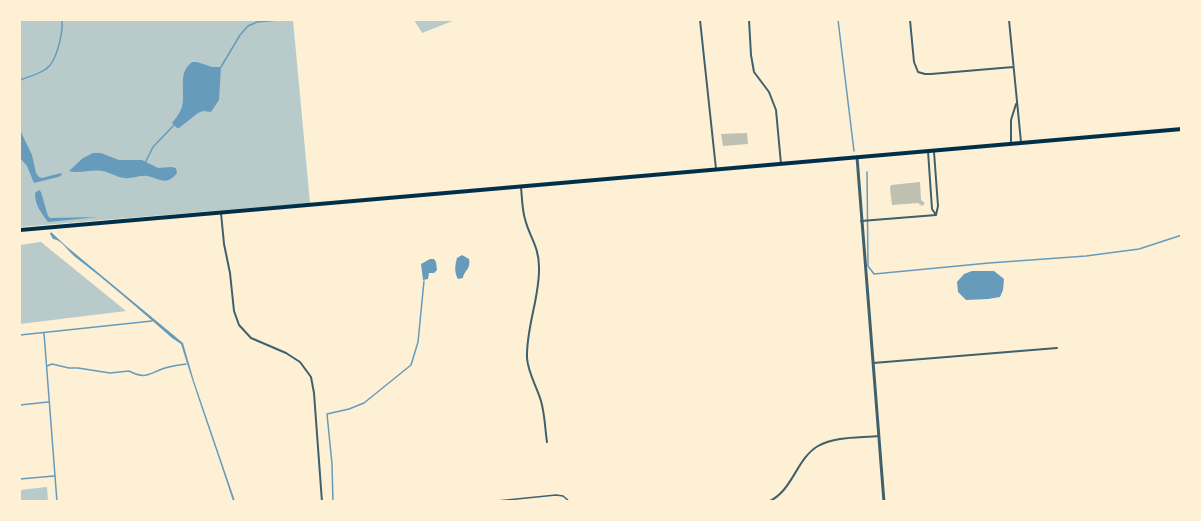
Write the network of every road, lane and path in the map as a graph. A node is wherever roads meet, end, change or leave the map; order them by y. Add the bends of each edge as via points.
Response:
1 (700, 20) edge
2 (749, 20) edge
3 (910, 20) edge
4 (1009, 20) edge
5 (1013, 67) junction
6 (1016, 104) junction
7 (1182, 129) edge
8 (1021, 143) junction
9 (1011, 144) junction
10 (934, 150) junction
11 (928, 151) junction
12 (857, 157) junction
13 (781, 164) junction
14 (716, 169) junction
15 (521, 187) junction
16 (221, 213) junction
17 (936, 215) junction
18 (861, 221) junction
19 (20, 230) edge
20 (1057, 348) dead end
21 (873, 363) junction
22 (879, 436) junction
23 (547, 442) dead end
24 (322, 501) edge
25 (487, 501) edge
26 (570, 501) edge
27 (768, 501) edge
28 (884, 501) edge

1 - 14 street
2 - 13 street via 754,72 776,110
3 - 5 street via 918,72
4 - 5 street
5 - 6 street
6 - 8 street
6 - 9 street
7 - 8 main road
8 - 9 main road
9 - 10 main road
10 - 11 main road
10 - 17 street
11 - 12 main road
11 - 17 street via 932,209
12 - 13 main road
12 - 18 street
13 - 14 main road
14 - 15 main road
15 - 16 main road
15 - 23 street via 524,218 539,263 527,359 541,399
16 - 19 main road
16 - 24 street via 239,325 251,338 300,362 311,377
17 - 18 street
18 - 21 street
20 - 21 street
21 - 22 street
22 - 27 street via 838,439 820,445 800,465 779,496
22 - 28 street
25 - 26 lane via 556,495

